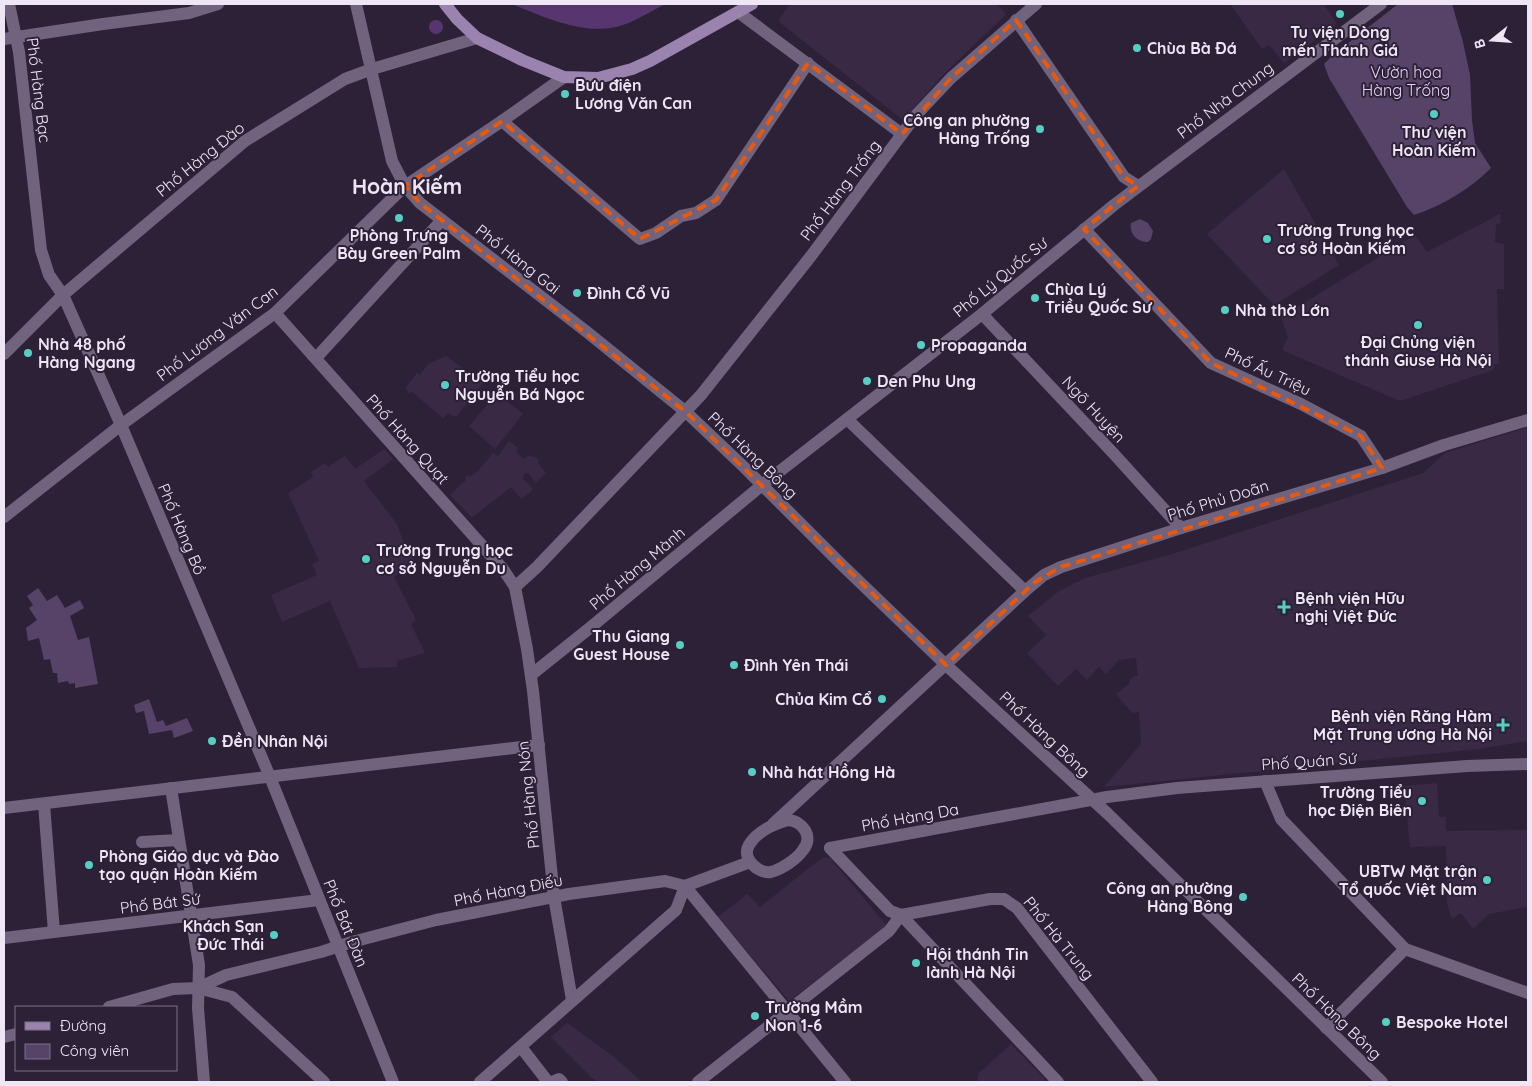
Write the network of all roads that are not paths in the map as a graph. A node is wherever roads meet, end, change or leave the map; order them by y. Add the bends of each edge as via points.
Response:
1 (9, 4) edge
2 (218, 4) edge
3 (356, 4) edge
4 (445, 4) edge
5 (752, 4) edge
6 (1036, 4) edge
7 (1381, 4) edge
8 (188, 9) edge
9 (738, 12) junction
10 (1016, 20) junction
11 (10, 38) edge
12 (477, 38) junction
13 (808, 63) junction
14 (372, 69) junction
15 (564, 77) junction
16 (502, 121) junction
17 (902, 134) junction
18 (405, 186) junction
19 (1138, 186) junction
20 (442, 220) junction
21 (1084, 229) junction
22 (63, 295) junction
23 (275, 313) junction
24 (982, 314) junction
25 (4, 354) edge
26 (316, 358) junction
27 (686, 412) junction
28 (847, 419) junction
29 (1528, 420) edge
30 (121, 425) junction
31 (1382, 468) junction
32 (762, 485) junction
33 (4, 517) edge
34 (1181, 528) junction
35 (515, 588) junction
36 (1025, 591) junction
37 (946, 665) junction
38 (531, 675) junction
39 (539, 745) junction
40 (1528, 764) edge
41 (270, 777) junction
42 (1265, 781) junction
43 (171, 788) junction
44 (1093, 800) junction
45 (44, 804) junction
46 (4, 808) edge
47 (772, 824) junction
48 (179, 840) junction
49 (142, 842) dead end
50 (750, 862) junction
51 (685, 886) junction
52 (554, 897) junction
53 (319, 900) junction
54 (192, 915) junction
55 (901, 915) junction
56 (54, 932) junction
57 (4, 938) edge
58 (339, 947) junction
59 (1405, 949) junction
60 (198, 988) junction
61 (1528, 994) edge
62 (572, 1000) junction
63 (113, 1006) edge
64 (786, 1012) junction
65 (1326, 1028) junction
66 (522, 1047) junction
67 (204, 1082) edge
68 (324, 1082) edge
69 (393, 1082) edge
70 (480, 1082) edge
71 (548, 1082) edge
72 (552, 1082) edge
73 (562, 1082) edge
74 (698, 1082) edge
75 (844, 1082) edge
76 (1058, 1082) edge
77 (1152, 1082) edge
78 (1382, 1082) edge

1 - 11 street, Phố Hàng Bạc
2 - 8 street
3 - 14 street, Phố Hàng Gai
4 - 12 main road
5 - 9 main road
6 - 10 street, Phố Hàng Trống
7 - 19 street, Phố Nhà Chung
8 - 11 street
9 - 13 street
9 - 15 main road via 632,69 598,78
10 - 17 street, Phố Hàng Trống via 951,78
10 - 19 street via 1124,177
11 - 22 street, Phố Hàng Bạc via 29,135 41,250 49,275
12 - 14 street, Phố Hàng Đào
12 - 15 main road
13 - 16 street via 716,200 640,239
13 - 17 street
14 - 18 street, Phố Hàng Gai via 392,161
14 - 22 street, Phố Hàng Đào via 345,79 245,141
15 - 16 street, Phố Lương Văn Can
16 - 18 street, Phố Lương Văn Can
17 - 27 street, Phố Hàng Trống via 811,256
18 - 20 street, Phố Hàng Gai
18 - 23 street, Phố Lương Văn Can
19 - 21 street, Phố Lý Quốc Sư
20 - 26 street
20 - 27 street, Phố Hàng Gai
21 - 24 street, Phố Lý Quốc Sư
21 - 31 street, Phố Ấu Triệu via 1211,363 1301,404 1361,436
22 - 25 street, Phố Hàng Đào
22 - 30 street, Phố Hàng Bồ
23 - 26 street, Phố Hàng Quạt
23 - 30 street, Phố Lương Văn Can
24 - 28 street, Phố Lý Quốc Sư
24 - 34 street, Ngõ Huyện
26 - 35 street, Phố Hàng Quạt via 496,562
27 - 32 street, Phố Hàng Bông
27 - 35 street, Phố Hàng Trống
28 - 32 street, Phố Lý Quốc Sư
28 - 36 street
29 - 31 street, Phố Phủ Doãn
30 - 33 street, Phố Lương Văn Can
30 - 41 street, Phố Hàng Bồ
31 - 34 street, Phố Phủ Doãn
32 - 37 street, Phố Hàng Bông
32 - 38 street, Phố Hàng Mành
34 - 36 street, Phố Phủ Doãn via 1062,567 1044,575
35 - 38 street, Phố Hàng Nón
36 - 37 street, Phố Phủ Doãn
37 - 44 street, Phố Hàng Bông
37 - 47 street, Phố Phủ Doãn
38 - 39 street, Phố Hàng Nón
39 - 41 street
39 - 52 street, Phố Hàng Nón
40 - 42 street, Phố Quán Sứ
41 - 43 street
41 - 53 street, Phố Bát Đàn
42 - 44 street, Phố Quán Sứ via 1177,788
42 - 59 street via 1281,819
43 - 45 street
43 - 48 street
44 - 55 street, Phố Hàng Da via 830,848 890,912
44 - 65 street, Phố Hàng Bông
45 - 46 street
45 - 56 street
47 - 50 street via 749,845
47 - 50 street via 788,820 804,827 807,838 804,850 778,870 770,872 761,872
48 - 49 street
48 - 54 street
50 - 51 street
51 - 52 street, Phố Hàng Điếu via 665,881
51 - 62 street via 676,910
51 - 64 street
52 - 58 street, Phố Hàng Điếu via 436,920
52 - 62 street, Phố Hàng Nón
53 - 54 street, Phố Bát Sứ
53 - 58 street, Phố Bát Đàn
54 - 56 street, Phố Bát Sứ
54 - 60 street via 199,965
55 - 64 street via 889,931
55 - 76 street, Phố Hàng Da
55 - 77 street, Phố Hà Trung via 990,899 1004,900 1016,908
56 - 57 street, Phố Bát Sứ
58 - 60 street, Phố Hàng Điếu via 226,975
58 - 69 street, Phố Bát Đàn
59 - 61 street
59 - 65 street
60 - 63 street via 174,989
60 - 67 street
60 - 68 street via 232,997
62 - 66 street
64 - 74 street
64 - 75 street
65 - 78 street, Phố Hàng Bông
66 - 70 street
66 - 71 street
72 - 73 street via 559,1079

